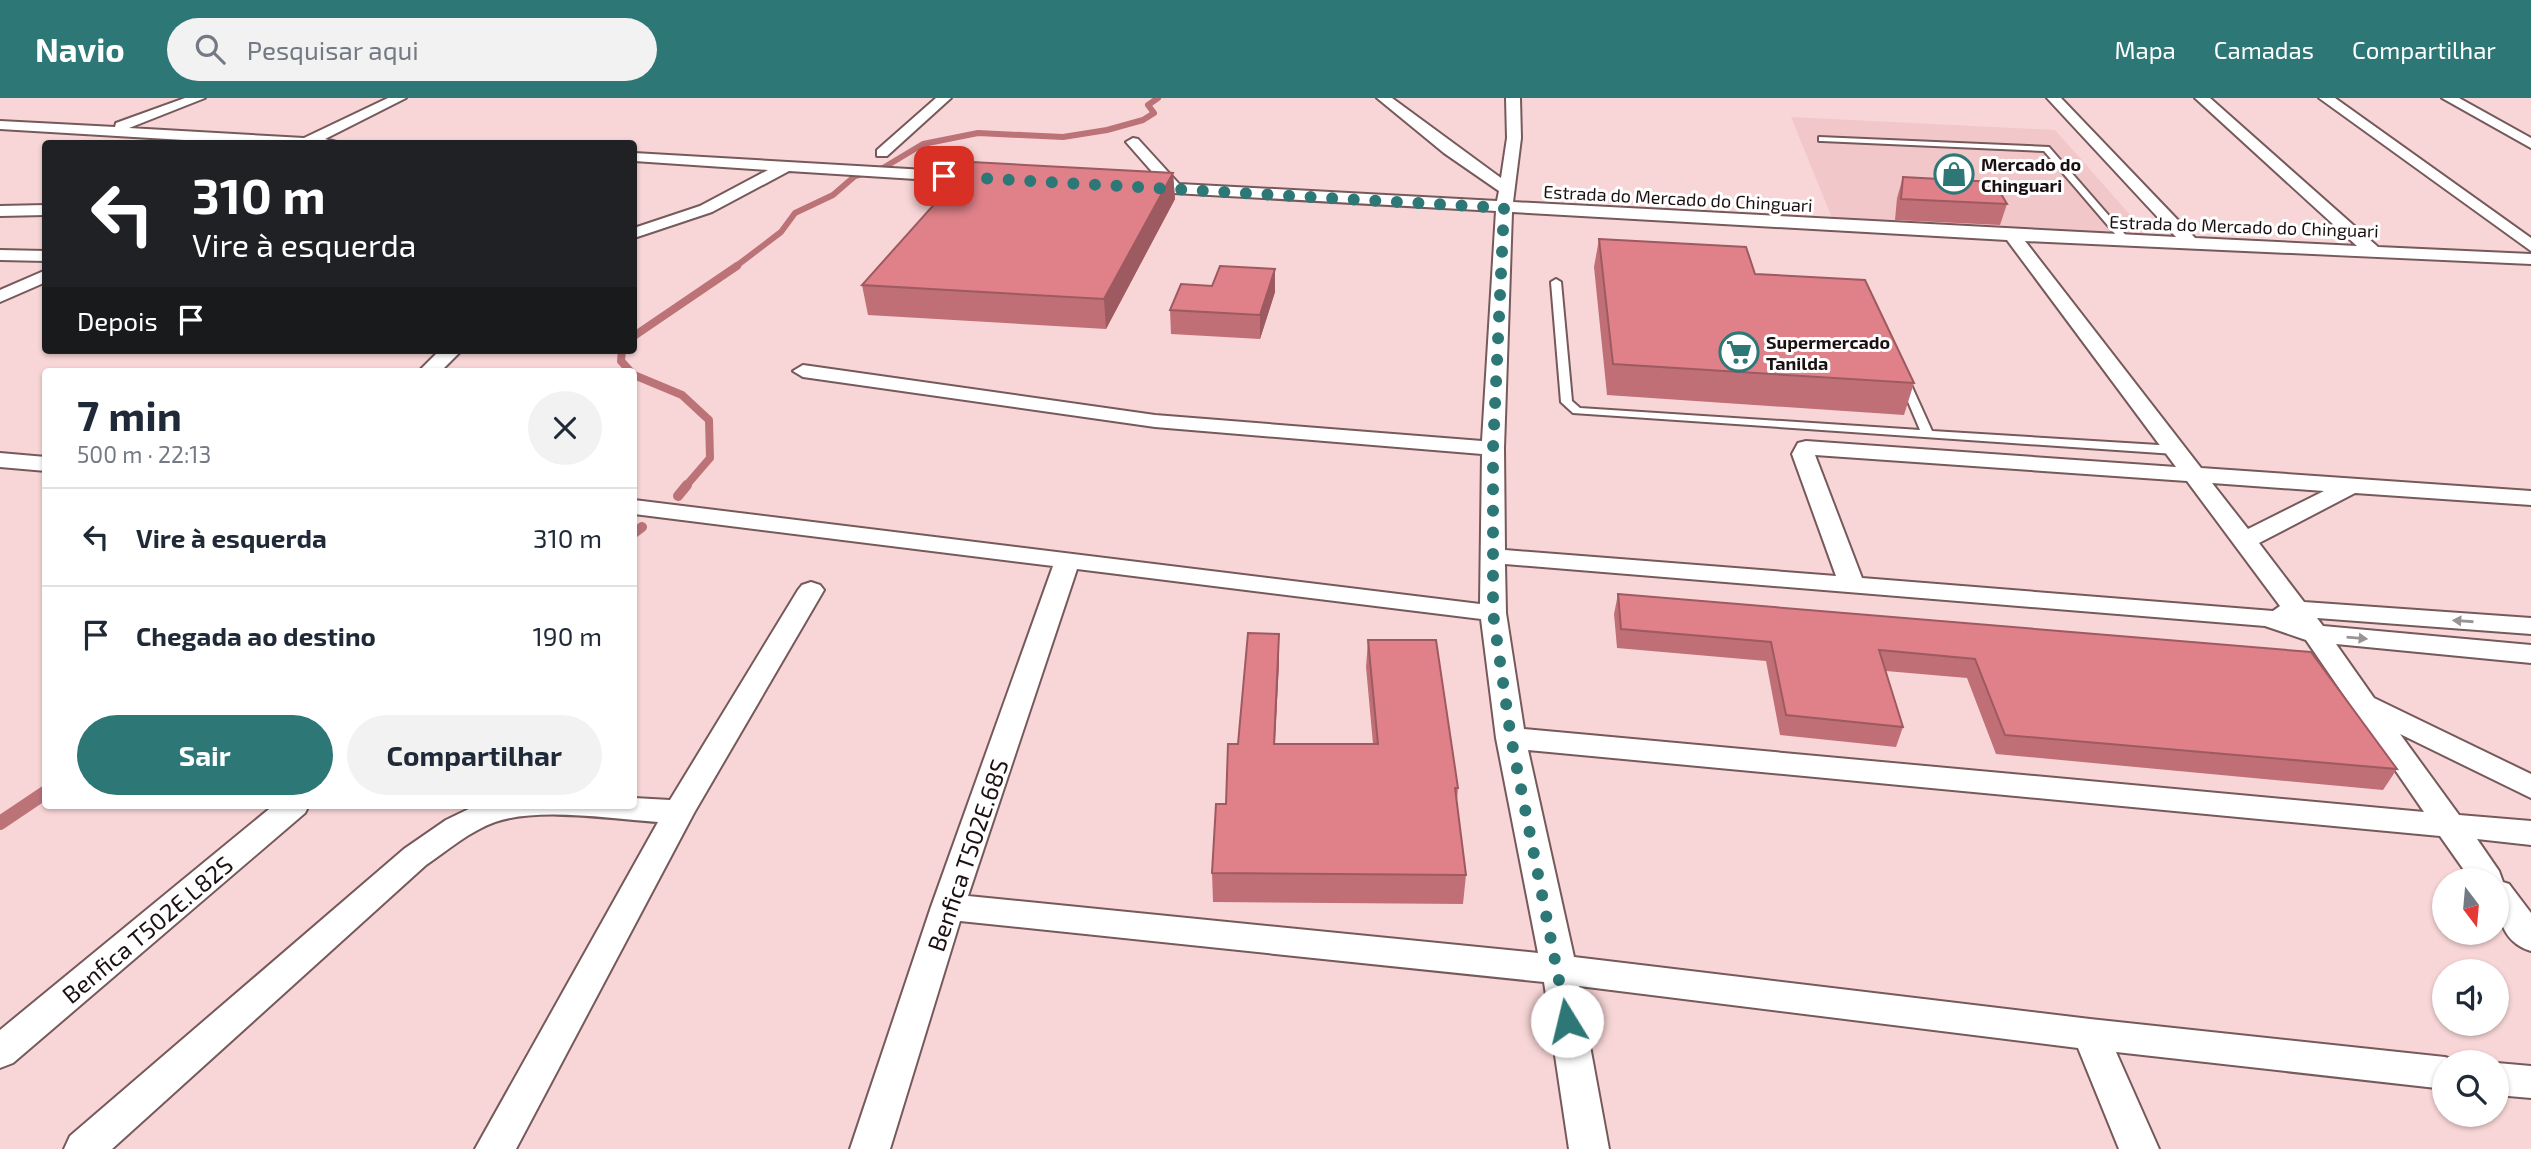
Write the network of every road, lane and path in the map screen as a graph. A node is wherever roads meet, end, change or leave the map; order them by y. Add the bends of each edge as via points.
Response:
1 (198, 98) edge
2 (399, 98) edge
3 (944, 98) edge
4 (1384, 98) edge
5 (1513, 98) edge
6 (2053, 98) edge
7 (2202, 98) edge
8 (2326, 98) edge
9 (2449, 98) edge
10 (0, 125) edge
11 (109, 130) junction
12 (1822, 139) dead end
13 (261, 140) edge
14 (312, 140) edge
15 (1133, 142) dead end
16 (2531, 144) edge
17 (882, 153) dead end
18 (637, 157) edge
19 (783, 168) junction
20 (822, 170) joint
21 (1013, 179) edge
22 (1121, 185) edge
23 (1174, 187) junction
24 (1505, 199) junction
25 (42, 210) edge
26 (0, 211) edge
27 (637, 232) edge
28 (2012, 235) junction
29 (2125, 240) junction
30 (2189, 242) junction
31 (2531, 246) edge
32 (2372, 250) junction
33 (0, 255) edge
34 (42, 256) edge
35 (2531, 259) edge
36 (42, 277) edge
37 (1556, 282) dead end
38 (0, 297) edge
39 (448, 354) edge
40 (1896, 362) edge
41 (432, 368) edge
42 (803, 371) dead end
43 (1928, 434) junction
44 (1493, 449) junction
45 (2175, 450) junction
46 (0, 460) edge
47 (42, 464) edge
48 (2192, 473) junction
49 (2352, 485) junction
50 (2531, 498) edge
51 (637, 508) edge
52 (2246, 540) junction
53 (1492, 556) junction
54 (1067, 562) junction
55 (1852, 584) junction
56 (811, 590) dead end
57 (2297, 609) junction
58 (1493, 613) junction
59 (2267, 618) junction
60 (2531, 626) edge
61 (2315, 634) junction
62 (2531, 654) edge
63 (2365, 704) junction
64 (1511, 738) junction
65 (2531, 787) edge
66 (289, 809) edge
67 (504, 809) edge
68 (598, 809) edge
69 (679, 812) junction
70 (2448, 826) junction
71 (2531, 833) edge
72 (2479, 868) edge
73 (948, 907) junction
74 (2510, 911) edge
75 (2531, 939) edge
76 (1559, 969) junction
77 (2090, 1034) junction
78 (0, 1052) edge
79 (2432, 1072) edge
80 (2509, 1080) edge
81 (2531, 1082) edge
82 (84, 1149) edge
83 (495, 1149) edge
84 (870, 1149) edge
85 (1589, 1149) edge
86 (2139, 1149) edge

1 - 11 street
2 - 14 street
3 - 17 street
4 - 24 street
5 - 24 street via 1514,138
6 - 30 street
7 - 32 street
8 - 31 street
9 - 16 street
10 - 11 street
11 - 13 street
12 - 29 lane via 2046,149
15 - 23 street
18 - 19 street
19 - 20 street
19 - 27 street via 706,209
20 - 21 street
22 - 23 street, Estrada do Mercado do Chinguari
23 - 24 street, Estrada do Mercado do Chinguari
24 - 28 street, Estrada do Mercado do Chinguari
24 - 44 street
25 - 26 street
28 - 29 street, Estrada do Mercado do Chinguari
28 - 45 street
29 - 30 street, Estrada do Mercado do Chinguari
30 - 32 street, Estrada do Mercado do Chinguari
32 - 35 street, Estrada do Mercado do Chinguari
33 - 34 street
36 - 38 street
37 - 43 lane via 1567,402 1577,411
39 - 41 street
40 - 43 lane
42 - 44 street via 1143,419
43 - 45 lane
44 - 53 street
45 - 48 street
46 - 47 street
48 - 49 street
48 - 52 street
48 - 55 street via 1807,448 1802,454
49 - 50 street
49 - 52 street
51 - 54 street
52 - 57 street
53 - 55 street
53 - 58 street
54 - 58 street
54 - 73 street, Benfica T502E.68S
55 - 59 street
56 - 69 street
57 - 59 street
60 -> 57 street
57 - 61 street
58 - 64 street
59 - 61 street
61 -> 62 street
61 - 63 street
63 - 65 street
63 - 70 street
64 - 70 street
64 - 76 street
66 - 78 street, Benfica T502E.L82S
67 - 82 street via 464,823 415,857
68 - 69 street
69 - 83 street
70 - 71 street
70 - 72 street
73 - 76 street
73 - 84 street, Benfica T502E.68S
74 - 75 street
76 - 77 street
76 - 85 street
77 - 79 street
77 - 86 street
80 - 81 street

